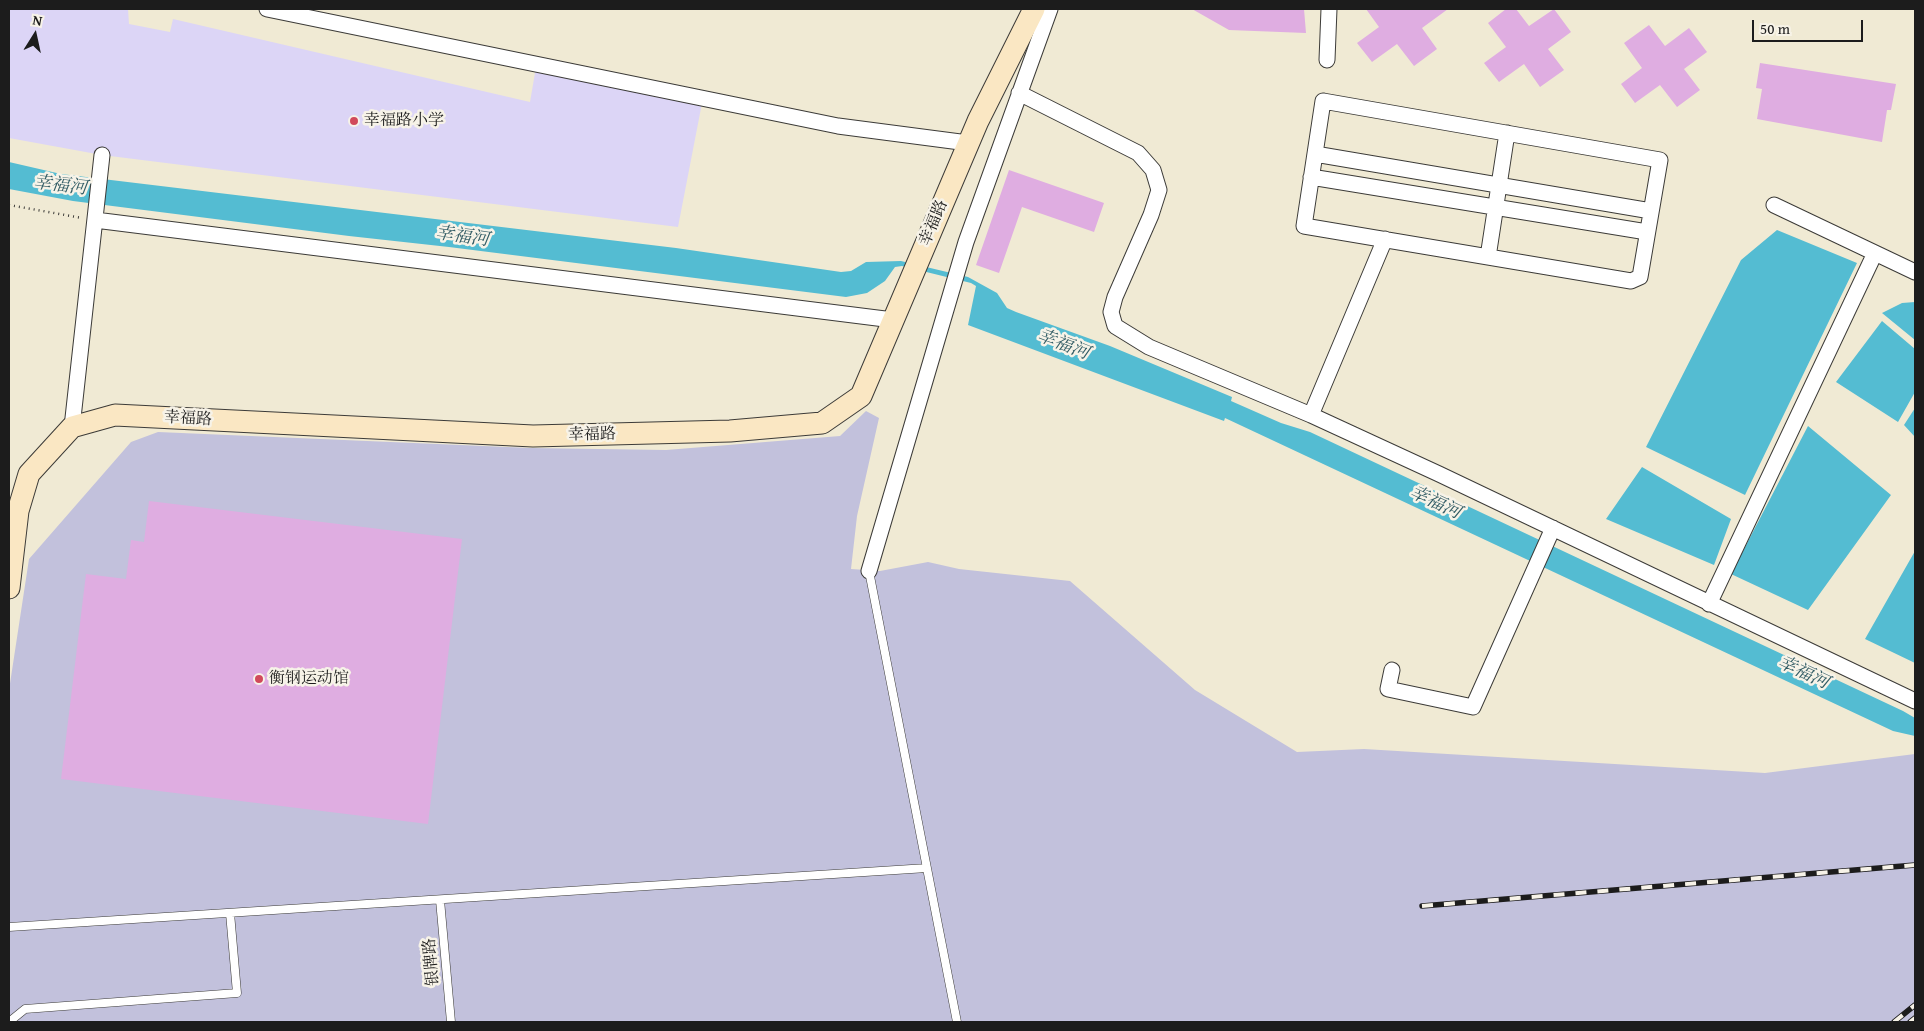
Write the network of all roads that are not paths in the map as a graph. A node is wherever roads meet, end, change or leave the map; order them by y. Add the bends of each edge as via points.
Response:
1 (267, 9) edge
2 (1034, 9) edge
3 (1050, 9) edge
4 (1329, 9) edge
5 (1327, 60) dead end
6 (1019, 93) junction
7 (1507, 134) junction
8 (968, 143) junction
9 (1315, 154) junction
10 (102, 161) dead end
11 (1311, 177) junction
12 (1499, 185) junction
13 (1774, 205) dead end
14 (1496, 207) junction
15 (1651, 211) junction
16 (96, 216) junction
17 (1648, 232) junction
18 (1385, 240) junction
19 (1875, 253) junction
20 (1488, 257) junction
21 (1915, 272) edge
22 (893, 320) junction
23 (1311, 415) junction
24 (72, 428) junction
25 (1553, 528) junction
26 (869, 571) joint
27 (9, 588) edge
28 (1709, 604) junction
29 (1392, 670) dead end
30 (1915, 701) edge
31 (927, 868) junction
32 (440, 900) junction
33 (230, 913) junction
34 (9, 927) edge
35 (9, 1022) edge
36 (451, 1022) edge
37 (957, 1022) edge

1 - 8 street via 838,126
2 - 8 street, 幸福路
3 - 6 street
4 - 5 street
6 - 23 street via 1138,153 1153,170 1159,190 1115,297 1111,312 1115,326 1149,348
6 - 26 street via 966,242
7 - 9 street via 1323,101
7 - 12 street
7 - 15 street via 1660,160
8 - 22 street, 幸福路
9 - 11 street
9 - 12 street
10 - 16 street
11 - 14 street
11 - 18 street via 1304,226
12 - 14 street
12 - 15 street
13 - 19 street
14 - 17 street
14 - 20 street
15 - 17 street
16 - 22 street
16 - 24 street
17 - 20 street via 1640,277 1630,281
18 - 20 street
18 - 23 street
19 - 21 street
19 - 28 street
22 - 24 street, 幸福路 via 862,396 822,423 730,432 533,436 115,415
23 - 25 street
24 - 27 street via 29,474 18,511
25 - 28 street
25 - 29 street via 1472,706 1388,689
26 - 31 lane
28 - 30 street
31 - 32 lane
31 - 37 lane
32 - 33 lane
32 - 36 lane, 银牌路
33 - 34 lane
33 - 35 lane via 237,993 25,1010

